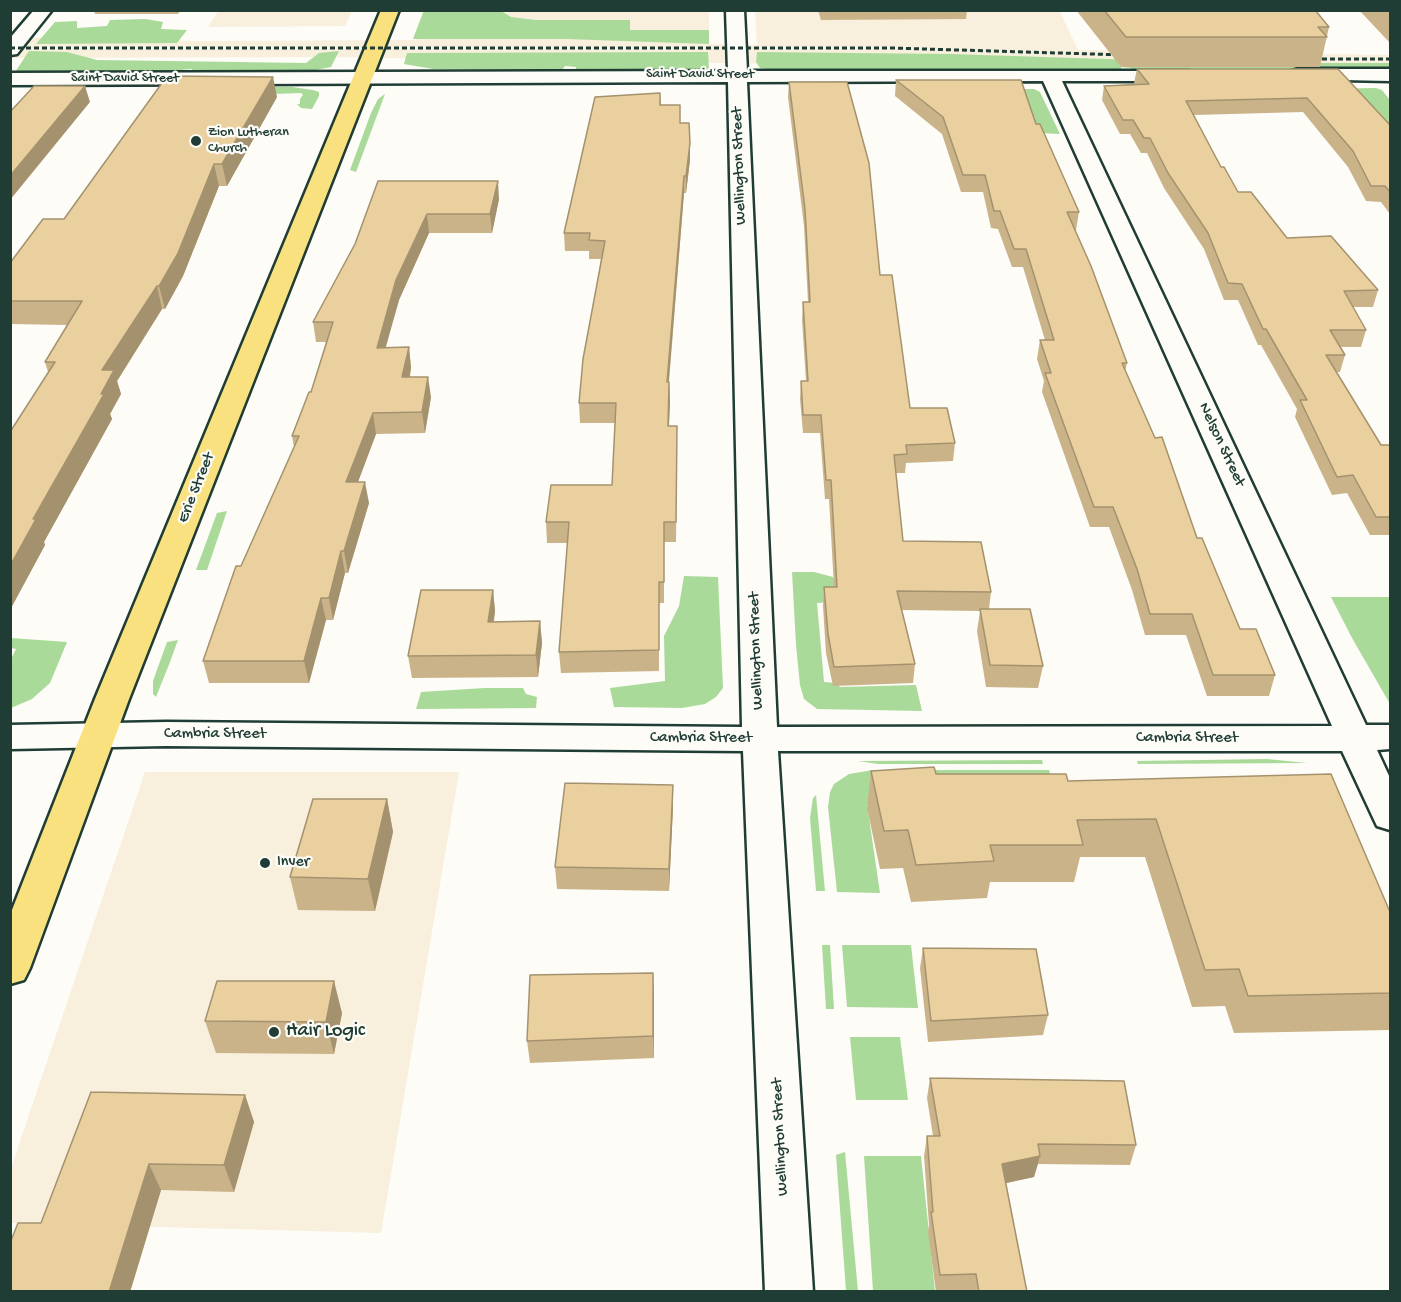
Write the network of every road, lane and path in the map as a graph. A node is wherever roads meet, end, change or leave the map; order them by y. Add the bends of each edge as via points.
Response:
1 (44, 10) edge
2 (390, 10) edge
3 (735, 10) edge
4 (10, 50) edge
5 (737, 75) junction
6 (1050, 75) junction
7 (1196, 75) edge
8 (1276, 75) edge
9 (1390, 75) edge
10 (362, 78) junction
11 (10, 79) edge
12 (99, 735) junction
13 (10, 736) edge
14 (1354, 736) junction
15 (1390, 736) edge
16 (760, 739) junction
17 (1390, 816) edge
18 (10, 968) edge
19 (789, 1292) edge

1 - 4 street
2 - 10 main road, Erie Street
3 - 5 street, Wellington Street
5 - 6 street, Saint David Street
5 - 10 street, Saint David Street
5 - 16 street, Wellington Street
6 - 7 street, Saint David Street
6 - 14 street, Nelson Street
8 - 9 street
10 - 11 street, Saint David Street
10 - 12 main road, Erie Street
12 - 13 street, Cambria Street
12 - 16 street, Cambria Street
12 - 18 main road, Erie Street
14 - 15 street, Cambria Street
14 - 16 street, Cambria Street
14 - 17 street, Nelson Street
16 - 19 street, Wellington Street

